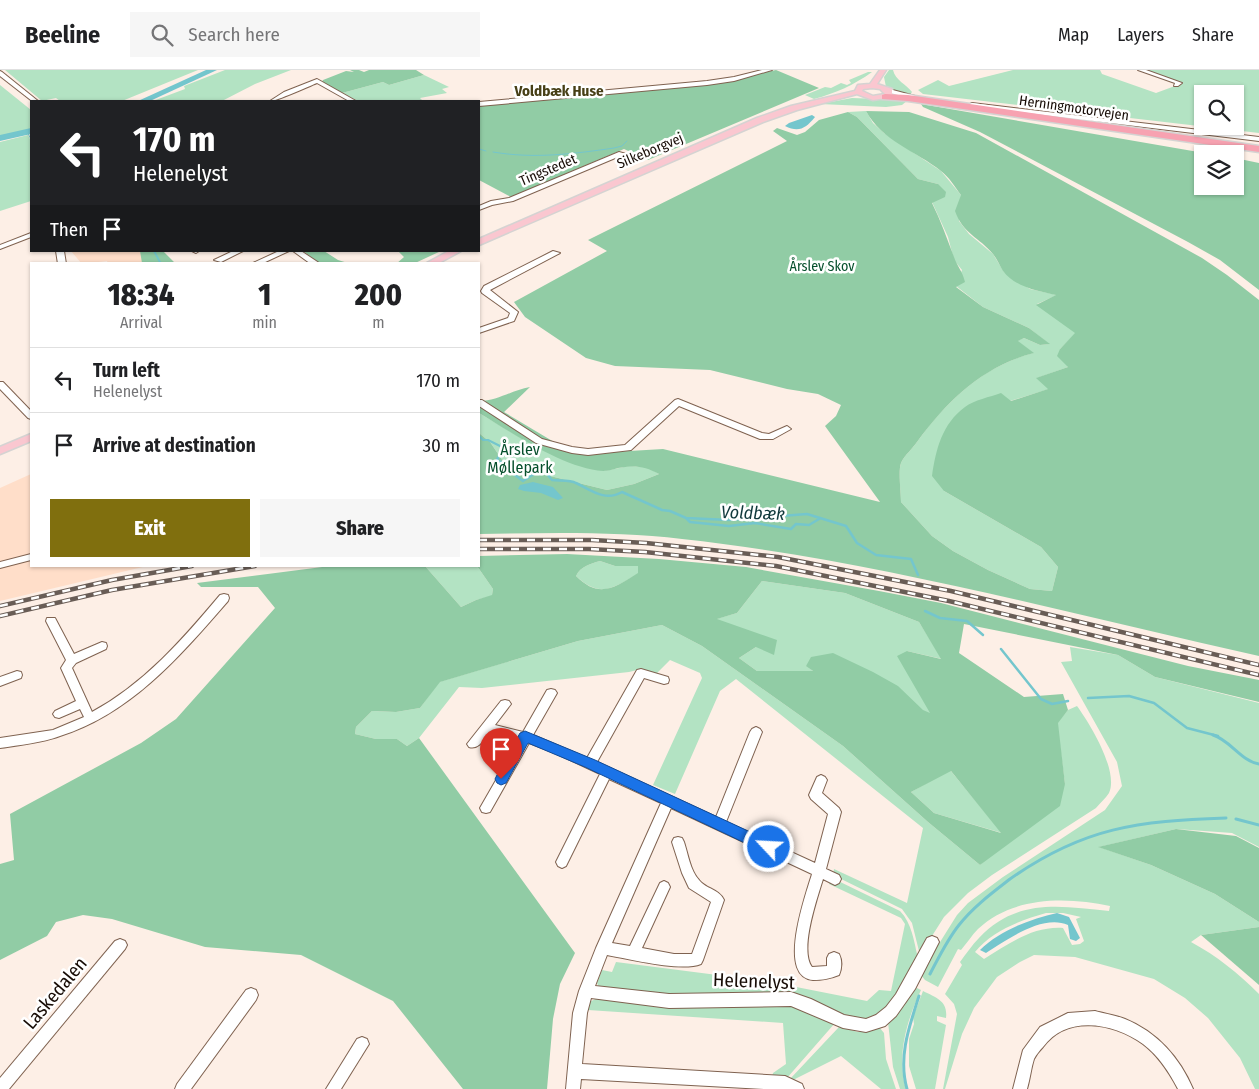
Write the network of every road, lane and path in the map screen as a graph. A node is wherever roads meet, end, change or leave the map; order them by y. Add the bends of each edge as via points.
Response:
1 (769, 70) edge
2 (885, 70) edge
3 (1141, 70) edge
4 (0, 73) edge
5 (1176, 85) dead end
6 (872, 86) junction
7 (882, 87) junction
8 (860, 94) junction
9 (887, 94) junction
10 (34, 100) edge
11 (275, 100) edge
12 (351, 100) edge
13 (480, 104) edge
14 (962, 106) junction
15 (1259, 139) edge
16 (1194, 147) edge
17 (1259, 149) edge
18 (627, 154) dead end
19 (1244, 156) edge
20 (1259, 158) edge
21 (480, 208) edge
22 (30, 235) edge
23 (480, 242) edge
24 (0, 247) edge
25 (238, 252) edge
26 (284, 252) edge
27 (297, 252) edge
28 (455, 252) edge
29 (556, 253) dead end
30 (218, 260) dead end
31 (259, 262) edge
32 (312, 262) edge
33 (433, 262) edge
34 (482, 290) edge
35 (480, 331) edge
36 (0, 384) edge
37 (480, 403) edge
38 (30, 415) edge
39 (787, 429) dead end
40 (30, 437) edge
41 (0, 451) edge
42 (30, 557) edge
43 (0, 565) edge
44 (224, 598) dead end
45 (51, 620) dead end
46 (102, 646) dead end
47 (72, 660) junction
48 (16, 675) dead end
49 (664, 680) dead end
50 (0, 682) edge
51 (551, 693) dead end
52 (82, 703) junction
53 (505, 704) dead end
54 (59, 714) dead end
55 (90, 719) junction
56 (486, 727) junction
57 (756, 732) dead end
58 (525, 737) junction
59 (0, 743) edge
60 (473, 744) dead end
61 (590, 764) junction
62 (607, 772) junction
63 (821, 780) dead end
64 (668, 800) junction
65 (486, 808) dead end
66 (719, 824) junction
67 (678, 842) dead end
68 (562, 862) dead end
69 (820, 871) junction
70 (835, 879) dead end
71 (664, 887) dead end
72 (932, 942) dead end
73 (120, 945) dead end
74 (603, 948) junction
75 (634, 952) junction
76 (834, 958) dead end
77 (586, 991) junction
78 (251, 995) dead end
79 (362, 1044) dead end
80 (575, 1071) junction
81 (0, 1089) edge
82 (182, 1089) edge
83 (333, 1089) edge
84 (574, 1089) edge
85 (797, 1089) edge
86 (1020, 1089) edge
87 (1186, 1089) edge

1 - 13 street via 708,83
2 - 6 main road
2 - 7 main road
3 - 5 street via 1179,83
4 - 10 street
6 - 7 main road
6 - 8 main road via 860,88
7 - 9 main road
8 - 9 main road via 874,98
8 - 23 main road, Silkeborgvej via 794,108 760,120
9 - 14 highway, Herningmotorvejen
9 - 15 street, Herningmotorvejen
11 - 12 street via 316,81
14 - 16 highway
14 - 17 highway, Herningmotorvejen
18 - 21 street, Tingstedet via 619,154 511,200
19 - 20 highway
22 - 24 street
25 - 30 street
26 - 31 street
27 - 32 street
28 - 33 main road
29 - 34 street
34 - 35 street via 514,315
36 - 38 street
37 - 39 street via 540,441 588,452 628,448 678,402 760,436 770,437
40 - 41 main road
42 - 43 street
44 - 55 street via 178,652 116,704
45 - 47 street
46 - 47 street
47 - 52 street via 66,668
48 - 50 street
49 - 61 street via 641,673
51 - 58 street
52 - 54 street
52 - 55 street
53 - 56 street
55 - 59 street via 59,732
56 - 58 street
56 - 60 street
57 - 66 street
58 - 61 street
58 - 65 street
61 - 62 street
62 - 64 street
62 - 68 street
63 - 69 street, Helenelyst via 815,795 835,812
64 - 66 street
64 - 74 street
66 - 69 street
67 - 75 street, Helenelyst via 692,883 718,900 696,960 674,960
69 - 70 street
69 - 76 street, Helenelyst via 802,932 802,964 809,973 826,974 834,970
71 - 75 street
72 - 77 street, Helenelyst via 893,1012 875,1024 865,1026 853,1025 791,999 669,1001
73 - 81 street, Laskedalen
74 - 75 street, Helenelyst
74 - 77 street
77 - 80 street via 580,1013
78 - 82 street
79 - 83 street
80 - 84 street
80 - 85 street via 785,1083
86 - 87 street via 1028,1053 1036,1040 1061,1022 1094,1018 1128,1026 1141,1033 1164,1051 1181,1074

